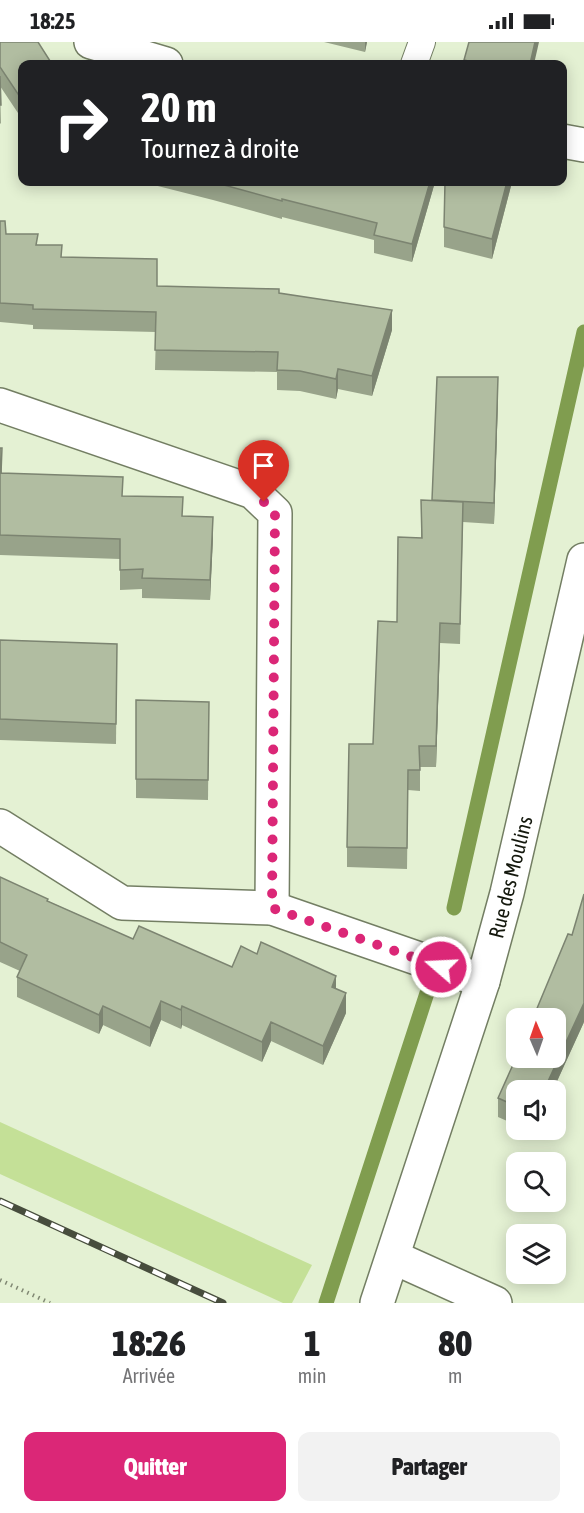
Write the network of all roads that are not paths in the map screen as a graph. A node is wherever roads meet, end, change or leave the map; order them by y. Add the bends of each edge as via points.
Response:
1 (91, 42) edge
2 (422, 42) edge
3 (152, 60) edge
4 (415, 60) edge
5 (567, 142) edge
6 (584, 145) edge
7 (0, 405) edge
8 (584, 560) edge
9 (0, 826) edge
10 (272, 908) junction
11 (483, 981) junction
12 (393, 1257) junction
13 (377, 1303) edge
14 (495, 1303) edge

1 - 3 street
2 - 4 lane
5 - 6 street
7 - 10 street via 253,492 275,513
8 - 11 street, Rue des Moulins via 510,882
9 - 10 street via 123,903
10 - 11 street
11 - 12 street, Rue des Moulins
12 - 13 street, Rue des Moulins
12 - 14 street

